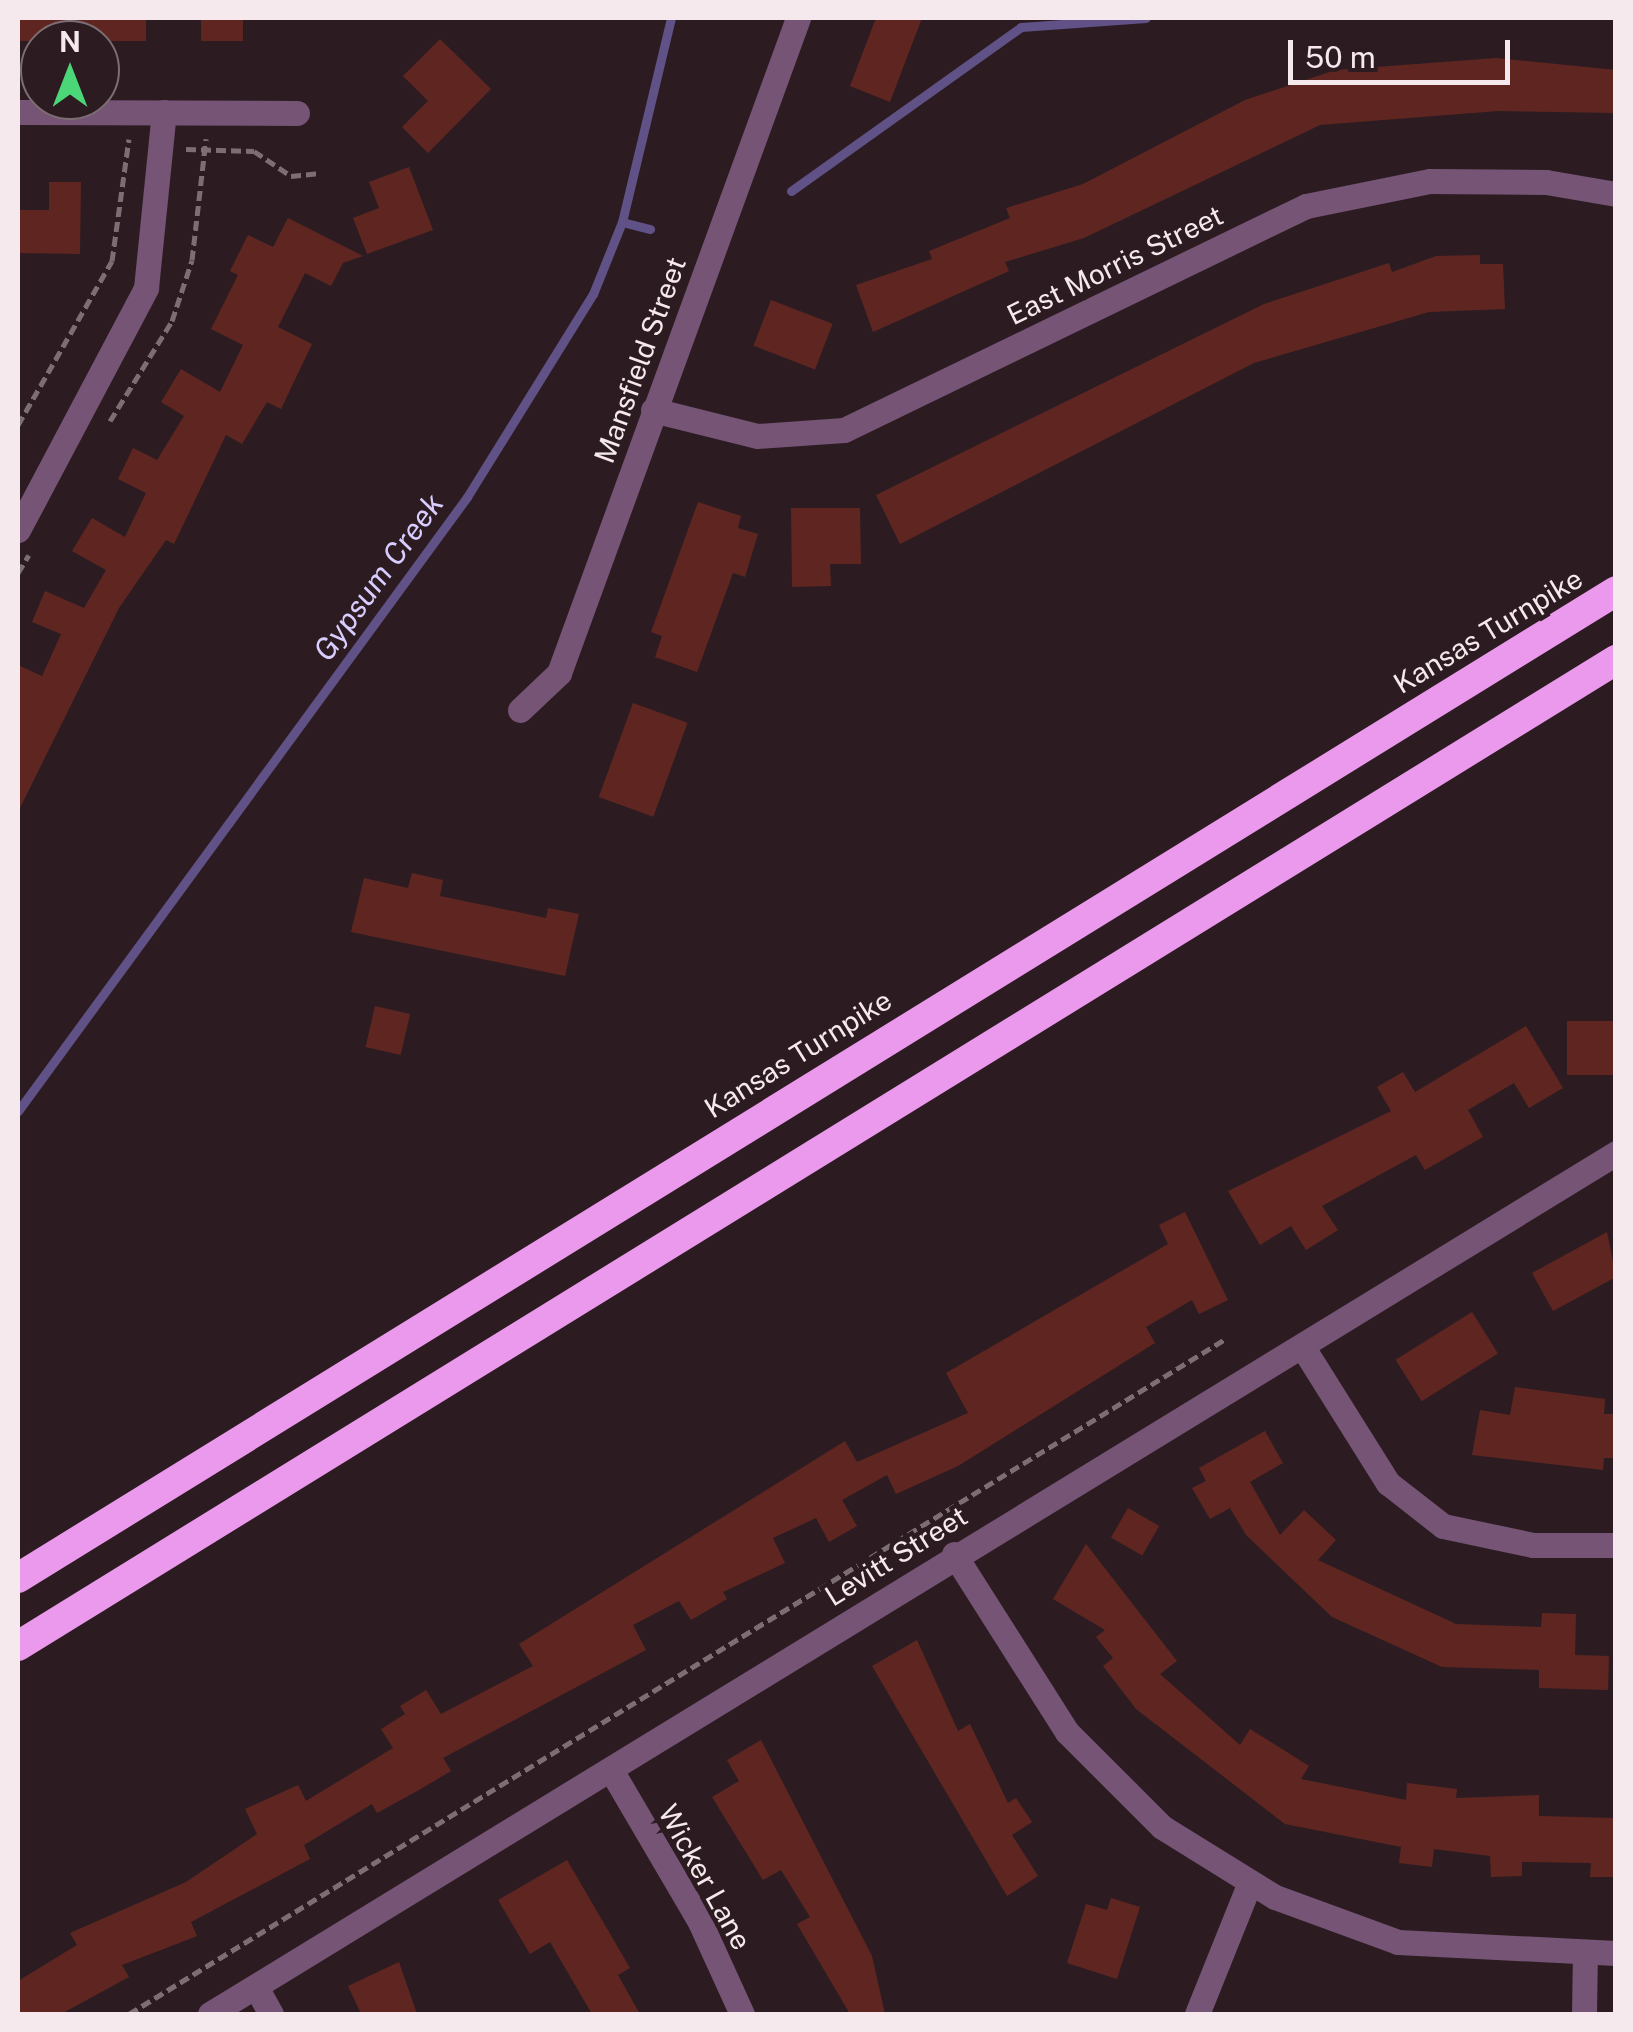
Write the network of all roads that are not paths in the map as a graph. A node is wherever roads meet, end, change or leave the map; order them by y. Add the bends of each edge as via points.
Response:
1 (798, 18) edge
2 (18, 112) edge
3 (164, 112) junction
4 (297, 113) dead end
5 (1616, 194) edge
6 (653, 410) junction
7 (18, 530) edge
8 (1616, 591) edge
9 (1616, 660) edge
10 (520, 710) dead end
11 (1616, 1154) edge
12 (1302, 1346) junction
13 (1616, 1546) edge
14 (954, 1554) junction
15 (18, 1578) edge
16 (18, 1646) edge
17 (611, 1770) junction
18 (1250, 1882) junction
19 (1585, 1953) junction
20 (1616, 1953) edge
21 (256, 1987) junction
22 (210, 2014) edge
23 (271, 2014) edge
24 (742, 2014) edge
25 (1197, 2014) edge
26 (1584, 2014) edge

1 - 6 street, Mansfield Street
2 - 3 street
3 - 4 street
3 - 7 street via 146,288
5 - 6 street, East Morris Street via 1546,182 1430,181 1306,206 844,430 757,436
6 - 10 street, Mansfield Street via 560,673
8 - 15 highway, Kansas Turnpike
9 - 16 highway
11 - 12 street, Levitt Street
12 - 13 street via 1388,1483 1443,1526 1533,1545
12 - 14 street, Levitt Street
14 - 17 street, Levitt Street
14 - 18 street via 1067,1732 1162,1827
17 - 21 street, Levitt Street
17 - 24 street, Wicker Lane
18 - 19 street via 1398,1942
18 - 25 street
19 - 20 street
19 - 26 street
21 - 22 street, Levitt Street
21 - 23 street

